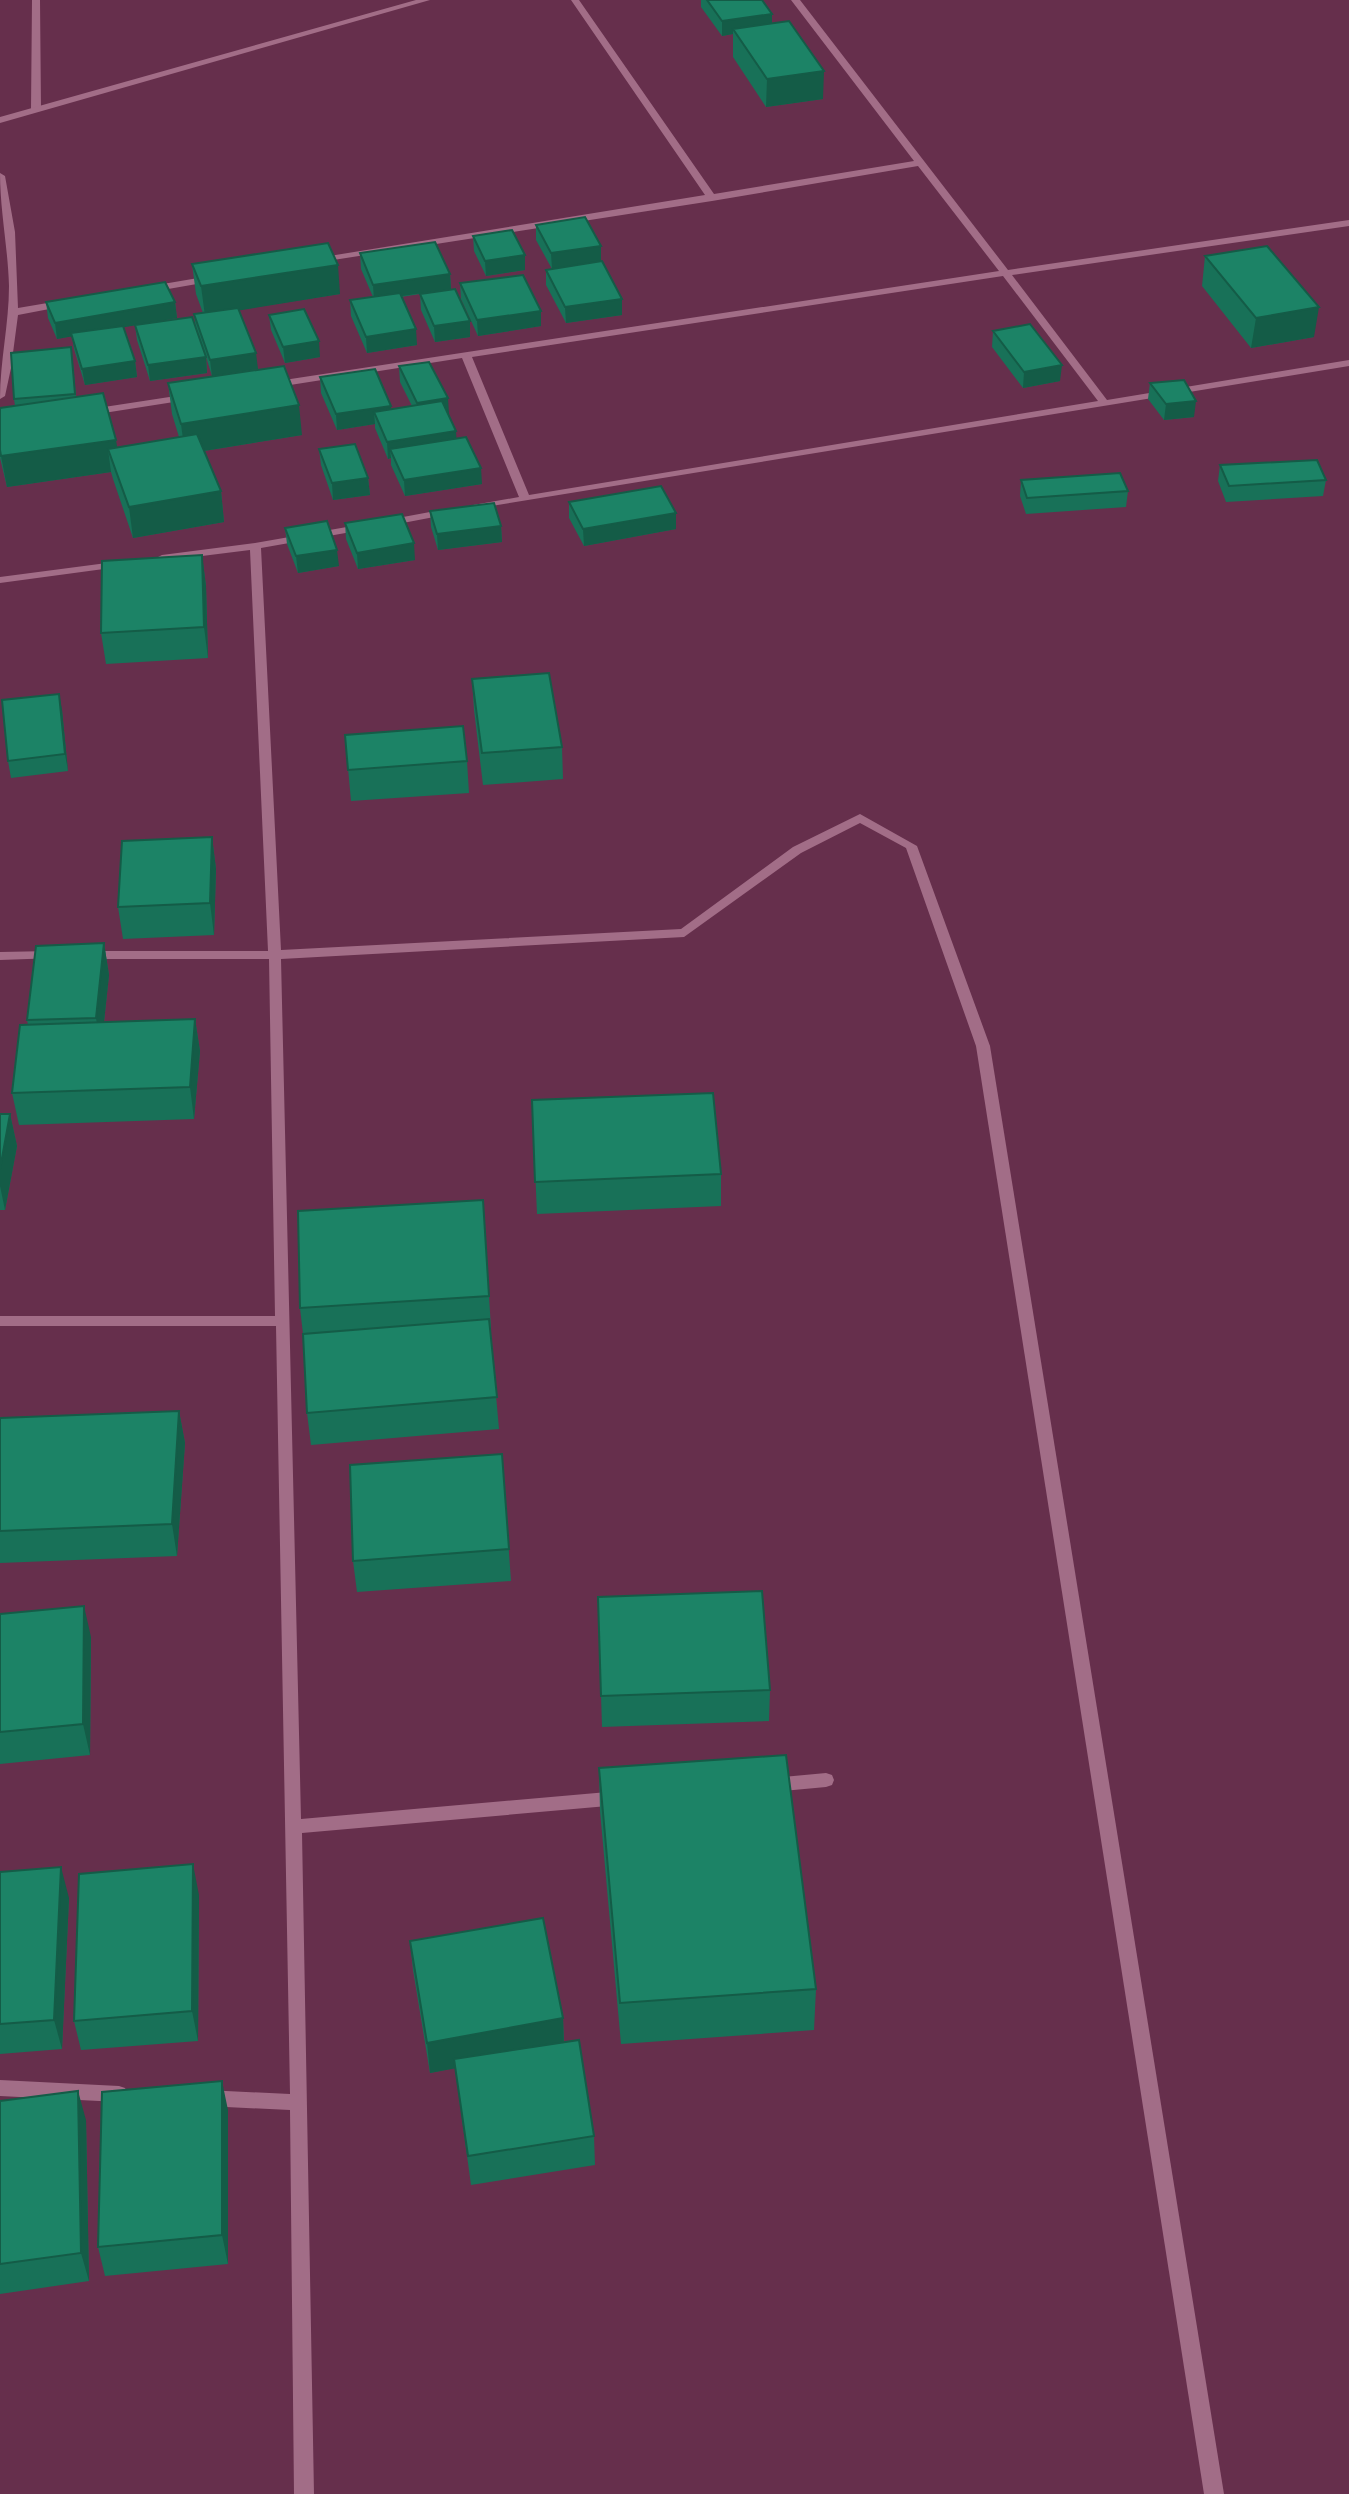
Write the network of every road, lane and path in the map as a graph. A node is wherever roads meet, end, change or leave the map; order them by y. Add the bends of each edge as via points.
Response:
1 (36, 0) edge
2 (426, 0) edge
3 (576, 0) edge
4 (795, 0) edge
5 (36, 109) junction
6 (0, 120) edge
7 (919, 163) junction
8 (0, 176) edge
9 (712, 198) junction
10 (1349, 223) edge
11 (304, 263) edge
12 (1007, 272) junction
13 (222, 277) edge
14 (139, 291) edge
15 (70, 302) edge
16 (15, 312) junction
17 (466, 355) junction
18 (1349, 363) edge
19 (261, 386) edge
20 (206, 394) edge
21 (0, 396) edge
22 (1105, 404) junction
23 (82, 413) edge
24 (525, 498) junction
25 (471, 508) edge
26 (458, 510) edge
27 (255, 546) junction
28 (148, 560) edge
29 (134, 562) edge
30 (0, 580) edge
31 (275, 955) junction
32 (0, 956) edge
33 (0, 1321) edge
34 (281, 1321) junction
35 (826, 1780) dead end
36 (758, 1786) edge
37 (635, 1797) edge
38 (293, 1827) junction
39 (0, 2088) edge
40 (136, 2094) edge
41 (190, 2097) edge
42 (299, 2102) junction
43 (304, 2494) edge
44 (1214, 2494) edge

1 - 5 street
2 - 5 street
3 - 9 street
4 - 7 street
5 - 6 street
7 - 9 street
7 - 12 street
8 - 16 street via 9,216
9 - 11 street
10 - 12 street
12 - 17 street
12 - 22 street
13 - 14 street
15 - 16 street
16 - 21 street
17 - 19 street
17 - 24 street
18 - 22 street
20 - 23 street
22 - 24 street
24 - 25 street
26 - 27 street
27 - 28 street
27 - 31 street
29 - 30 street
31 - 32 street
31 - 34 street
31 - 44 street via 684,933 797,849 860,818 911,846 983,1046
33 - 34 street
34 - 38 street
35 - 36 street
37 - 38 street
38 - 42 street
39 - 40 street
41 - 42 street
42 - 43 street

